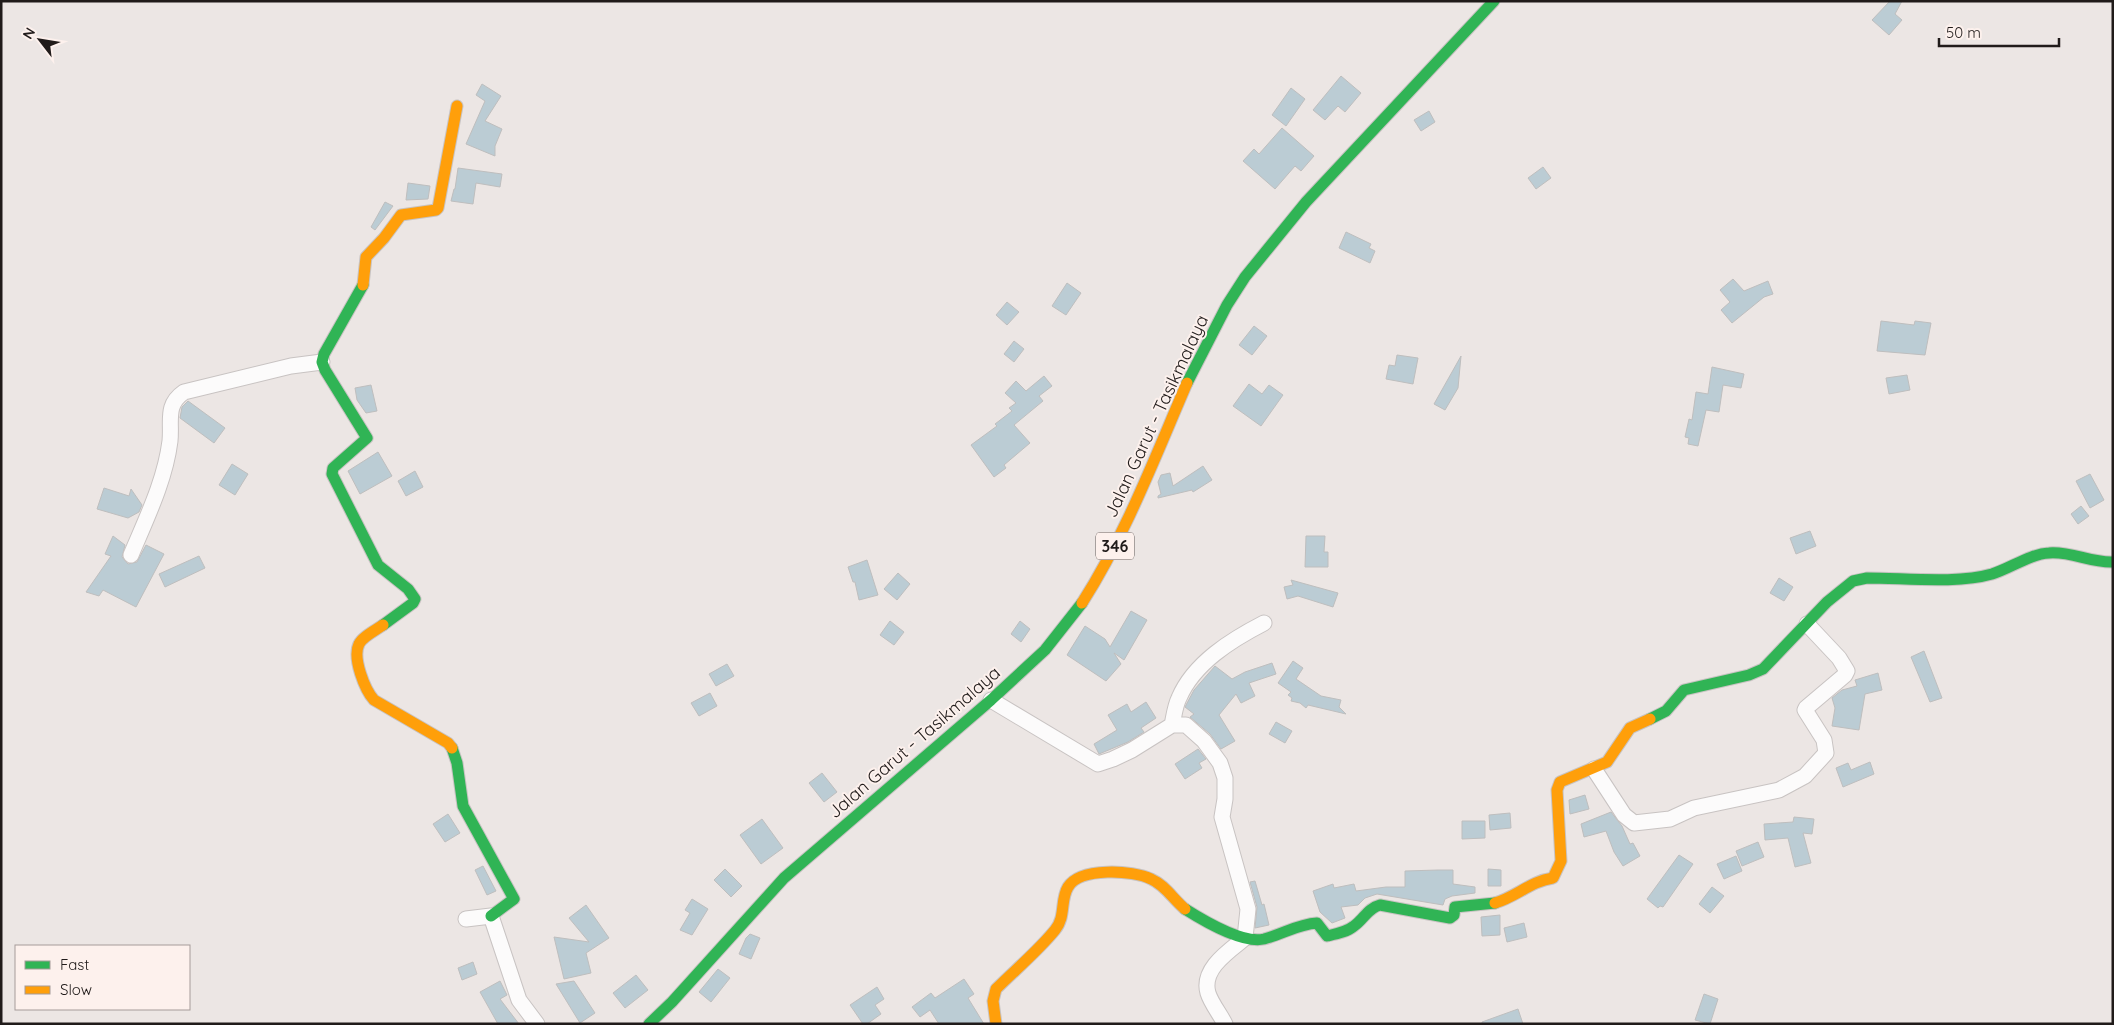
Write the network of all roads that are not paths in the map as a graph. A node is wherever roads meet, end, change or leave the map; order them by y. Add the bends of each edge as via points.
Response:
1 (1494, 1) edge
2 (457, 106) dead end
3 (322, 362) junction
4 (131, 555) dead end
5 (2113, 562) edge
6 (1264, 623) dead end
7 (1808, 624) junction
8 (991, 700) junction
9 (1172, 725) junction
10 (1594, 769) junction
11 (491, 916) junction
12 (466, 919) dead end
13 (1245, 938) junction
14 (537, 1024) edge
15 (649, 1024) edge
16 (996, 1024) edge
17 (1225, 1024) edge

1 - 8 street, Jalan Garut - Tasikmalaya / 346 via 1306,202 1246,277 1190,374 1127,521 1097,580 1062,632
2 - 3 street via 438,208 402,215 366,257 364,286
3 - 4 street via 291,366 184,392 177,397 171,404 169,442 162,476
3 - 11 street via 367,438 333,468 332,474 378,565 412,592 415,599 358,642 357,653 366,690 374,700 448,743 454,750 463,806 514,899
5 - 7 street via 2090,562 2061,551 2046,553 1992,574 1965,579 1857,579 1821,608
6 - 9 street via 1209,659 1178,699
7 - 10 street via 1763,669 1748,676 1682,692 1666,711 1630,728 1611,759
7 - 10 street via 1848,671 1805,710 1826,748 1821,760 1796,783 1779,790 1694,808 1670,819 1634,823 1624,815
8 - 9 street via 1098,764 1113,760
8 - 15 street, Jalan Garut - Tasikmalaya / 346 via 784,878
9 - 13 street via 1186,725 1220,763 1225,778 1222,817 1248,908
10 - 13 street via 1558,785 1561,861 1553,878 1538,880 1498,903 1455,907 1450,918 1380,904 1372,906 1350,930 1327,936 1316,923 1307,923 1260,941
11 - 12 street
11 - 14 street via 519,1000
13 - 16 street via 1186,910 1163,886 1148,877 1130,872 1090,873 1070,883 1056,929 996,989 993,1001
13 - 17 street via 1220,958 1207,978 1208,993

